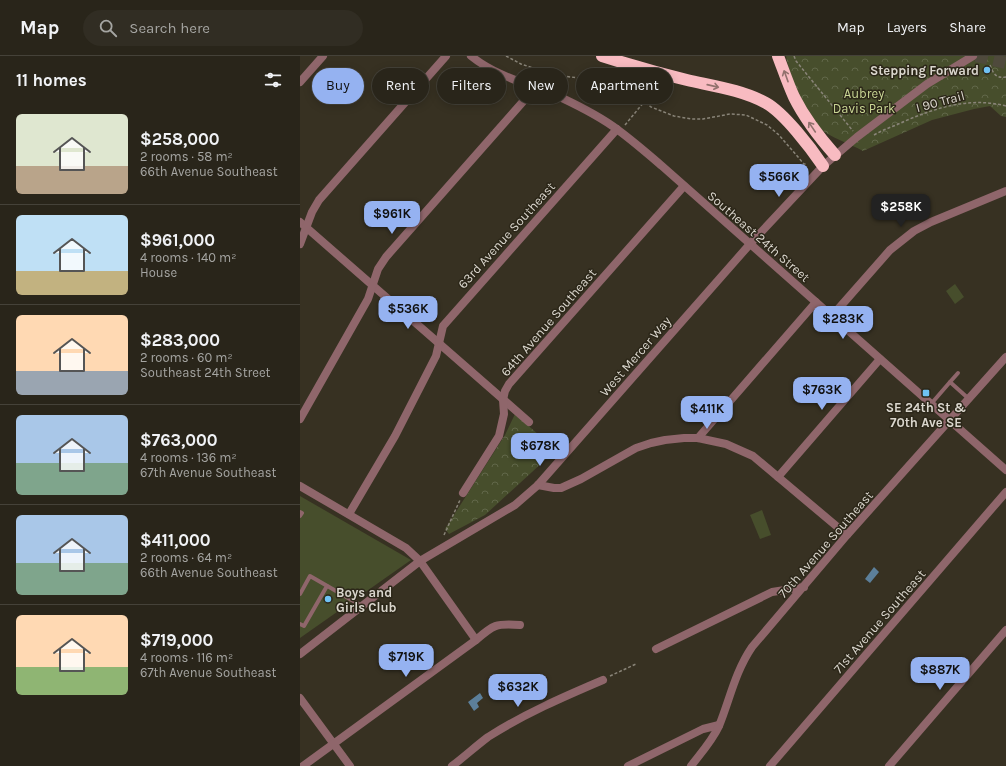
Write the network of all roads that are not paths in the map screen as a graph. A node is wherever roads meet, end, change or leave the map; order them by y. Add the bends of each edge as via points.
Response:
1 (323, 56) edge
2 (446, 56) edge
3 (471, 56) edge
4 (602, 56) edge
5 (778, 56) edge
6 (973, 56) edge
7 (514, 79) edge
8 (300, 82) edge
9 (568, 101) edge
10 (521, 104) edge
11 (618, 130) junction
12 (835, 155) junction
13 (823, 166) junction
14 (684, 186) junction
15 (1006, 191) edge
16 (303, 225) edge
17 (300, 244) edge
18 (750, 244) junction
19 (372, 285) junction
20 (816, 302) junction
21 (832, 316) junction
22 (440, 344) junction
23 (880, 359) junction
24 (1005, 359) edge
25 (958, 373) dead end
26 (950, 382) junction
27 (970, 398) junction
28 (503, 400) junction
29 (931, 404) junction
30 (300, 419) edge
31 (950, 421) junction
32 (529, 422) dead end
33 (698, 438) junction
34 (1006, 470) edge
35 (778, 477) junction
36 (538, 485) junction
37 (301, 489) edge
38 (1006, 492) edge
39 (463, 493) road end
40 (300, 512) edge
41 (349, 514) junction
42 (300, 516) edge
43 (848, 535) junction
44 (420, 561) junction
45 (327, 586) junction
46 (804, 587) junction
47 (300, 594) edge
48 (362, 606) junction
49 (300, 624) edge
50 (520, 625) dead end
51 (1006, 630) edge
52 (476, 640) junction
53 (656, 649) dead end
54 (300, 654) edge
55 (602, 680) road end
56 (300, 698) edge
57 (719, 725) junction
58 (334, 744) junction
59 (303, 766) edge
60 (350, 766) edge
61 (452, 766) edge
62 (628, 766) edge
63 (691, 766) edge
64 (770, 766) edge
65 (889, 766) edge

1 - 8 street
2 - 16 street via 319,200
3 - 7 street, Southeast 24th Street via 482,65
4 -> 13 highway via 648,71 742,93 766,104 778,113
12 -> 5 highway via 806,118
6 - 12 street, West Mercer Way via 927,84
9 - 11 street, Southeast 24th Street
10 - 19 street via 386,257
11 - 14 street, Southeast 24th Street
11 - 22 street, 63rd Avenue Southeast via 448,319 440,334
12 - 13 street, West Mercer Way
13 - 18 street, West Mercer Way
14 - 18 street, Southeast 24th Street
14 - 28 street, 64th Avenue Southeast via 509,384
15 - 21 street via 914,231 890,250
16 - 17 street
16 - 19 street
18 - 20 street, Southeast 24th Street
18 - 36 street, West Mercer Way
19 - 22 street
19 - 30 street via 368,299
20 - 21 street, Southeast 24th Street
20 - 33 street
21 - 23 street, Southeast 24th Street
22 - 28 street
22 - 41 street, 63rd Avenue Southeast via 395,436
23 - 29 street, Southeast 24th Street
23 - 35 street
24 - 27 street, 70th Avenue Southeast
25 - 26 lane
26 - 27 lane
26 - 29 lane
27 - 31 street, 70th Avenue Southeast
28 - 32 street
28 - 39 street, 64th Avenue Southeast via 504,414 499,436
29 - 31 street, Southeast 24th Street
31 - 34 street, Southeast 24th Street
31 - 43 street, 70th Avenue Southeast
33 - 35 street via 726,444 753,456
33 - 36 street via 665,440 636,448 561,488
35 - 43 street
36 - 44 street, West Mercer Way via 515,505
37 - 41 street
38 - 64 street, 71st Avenue Southeast
40 - 42 lane
41 - 44 street via 406,548
43 - 46 street, 70th Avenue Southeast
44 - 48 street, West Mercer Way
44 - 52 street
45 - 47 lane via 310,576
45 - 48 lane
45 - 49 lane via 304,626
46 - 53 street via 772,592
46 - 57 street, 70th Avenue Southeast via 742,661
48 - 54 street, West Mercer Way
50 - 52 street via 496,625
51 - 65 street
52 - 58 street
55 - 61 street via 519,718 487,738
56 - 58 street
57 - 62 street via 702,729
57 - 63 street, 70th Avenue Southeast via 714,736
58 - 59 street
58 - 60 street

